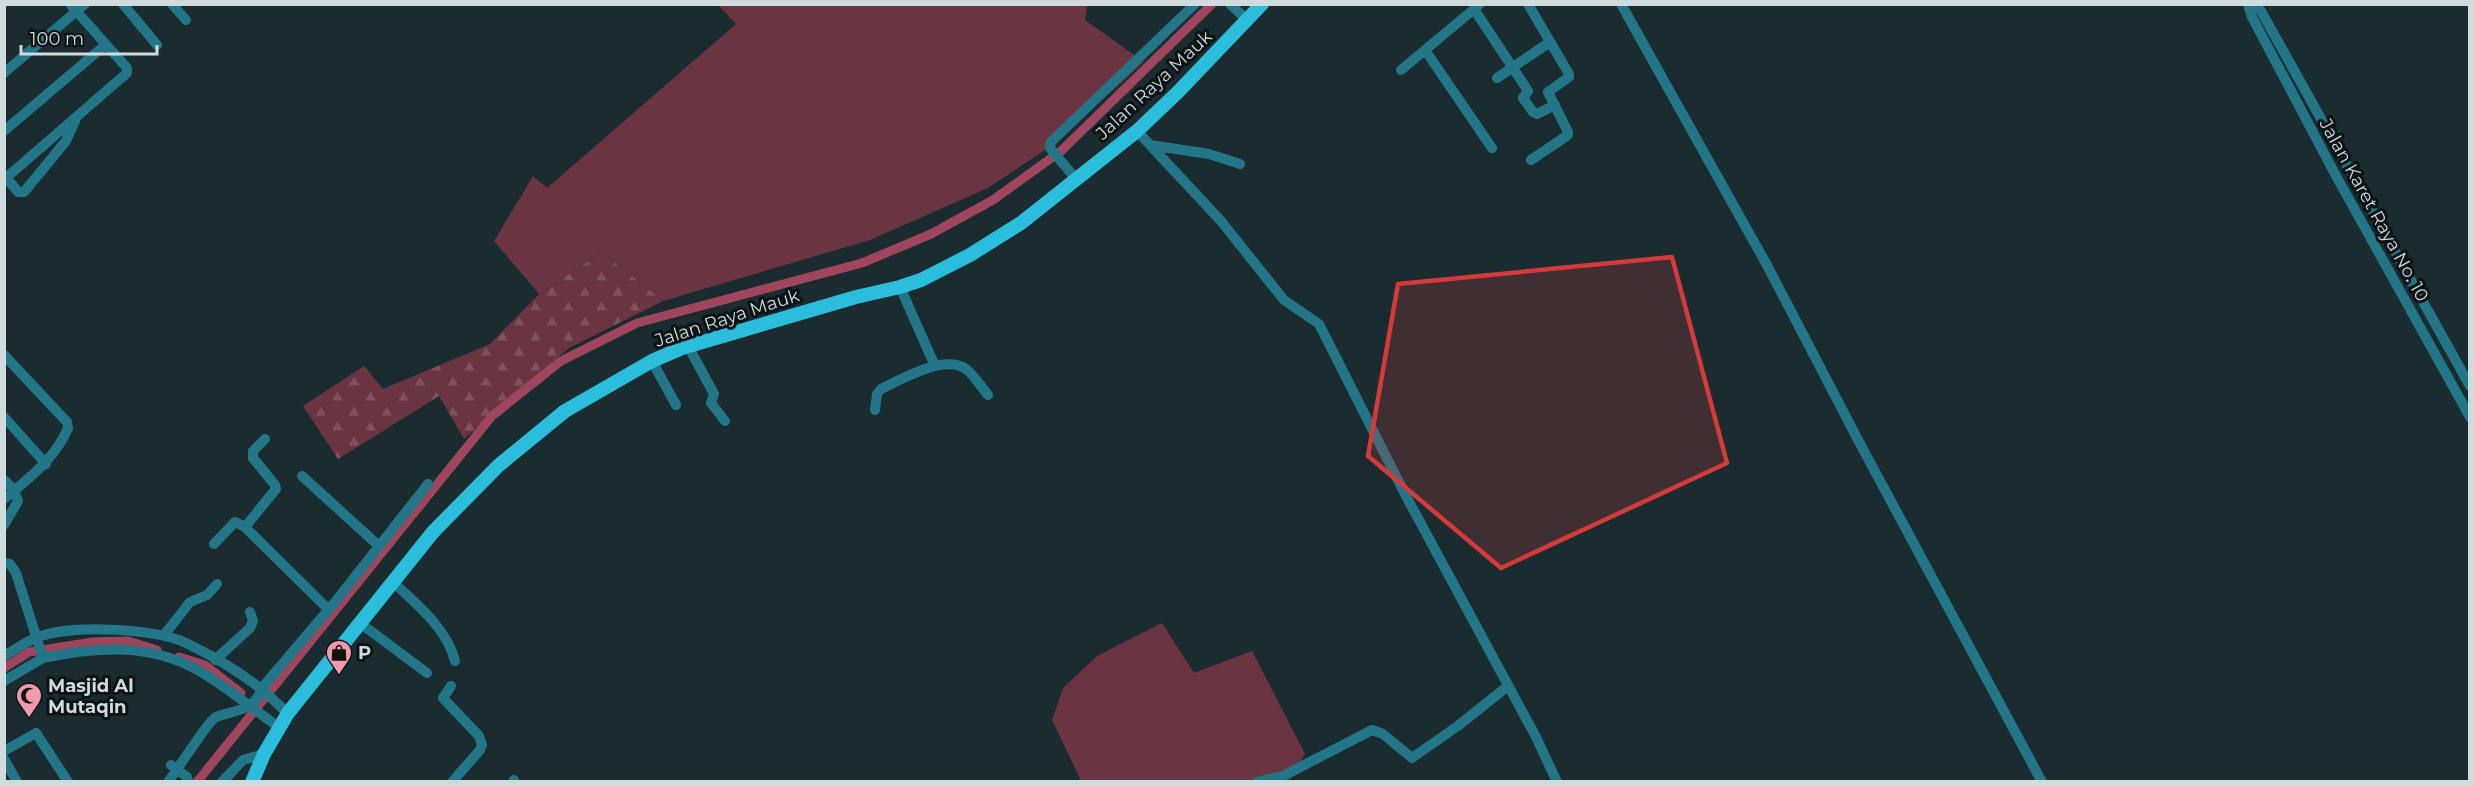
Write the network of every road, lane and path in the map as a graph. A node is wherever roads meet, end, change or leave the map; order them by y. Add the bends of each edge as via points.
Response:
1 (123, 4) edge
2 (1195, 4) edge
3 (1230, 4) edge
4 (1262, 4) edge
5 (1528, 4) edge
6 (1621, 4) edge
7 (177, 6) edge
8 (77, 7) edge
9 (1477, 7) edge
10 (2254, 9) edge
11 (1243, 17) junction
12 (186, 20) dead end
13 (1550, 42) junction
14 (157, 45) dead end
15 (104, 46) junction
16 (1425, 50) junction
17 (1513, 67) junction
18 (1401, 70) dead end
19 (4, 73) edge
20 (1497, 78) dead end
21 (1555, 105) junction
22 (76, 117) junction
23 (4, 131) edge
24 (1137, 131) junction
25 (1149, 145) junction
26 (1492, 148) dead end
27 (1531, 160) dead end
28 (1240, 164) dead end
29 (6, 176) edge
30 (1074, 176) junction
31 (900, 287) junction
32 (688, 346) junction
33 (4, 354) edge
34 (652, 361) junction
35 (935, 366) junction
36 (2469, 386) edge
37 (988, 395) dead end
38 (676, 405) dead end
39 (875, 410) dead end
40 (4, 417) edge
41 (2469, 417) edge
42 (725, 421) dead end
43 (265, 439) dead end
44 (46, 464) junction
45 (302, 476) dead end
46 (4, 480) edge
47 (428, 484) dead end
48 (14, 490) junction
49 (4, 499) edge
50 (4, 525) edge
51 (245, 526) junction
52 (214, 544) dead end
53 (379, 546) junction
54 (4, 563) edge
55 (393, 582) junction
56 (217, 584) dead end
57 (329, 610) junction
58 (250, 612) dead end
59 (360, 623) junction
60 (164, 635) junction
61 (38, 639) junction
62 (4, 656) edge
63 (43, 656) junction
64 (215, 660) junction
65 (455, 661) dead end
66 (427, 673) dead end
67 (4, 681) edge
68 (451, 686) dead end
69 (1508, 686) junction
70 (262, 692) junction
71 (252, 706) junction
72 (285, 711) junction
73 (274, 724) junction
74 (4, 751) edge
75 (264, 754) junction
76 (4, 759) edge
77 (174, 767) junction
78 (17, 782) edge
79 (68, 782) edge
80 (168, 782) edge
81 (188, 782) edge
82 (222, 782) edge
83 (252, 782) edge
84 (452, 782) edge
85 (1257, 782) edge
86 (1557, 782) edge
87 (2042, 782) edge

1 - 14 street
2 - 30 street via 1051,141 1049,145
3 - 11 street
4 - 11 main road, Jalan Raya Mauk
5 - 13 street
6 - 87 street via 1768,267
7 - 12 street
8 - 15 street
8 - 19 street
9 - 16 street
9 - 17 street
10 - 36 street, Jalan Karet Raya No. 10
10 - 41 street, Jalan Karet Raya No. 10 via 2335,174
11 - 24 main road, Jalan Raya Mauk via 1178,92
13 - 17 street
13 - 21 street via 1569,74 1548,92
15 - 22 street via 127,68 127,73
15 - 23 street
16 - 18 street
16 - 26 street
17 - 20 street
17 - 21 street via 1528,91 1523,98 1534,114
21 - 27 street via 1568,135
22 - 29 street
22 - 29 street via 66,141 24,192 18,192
24 - 25 street
24 - 30 main road, Jalan Raya Mauk
25 - 28 street via 1209,154
25 - 69 street via 1221,221 1284,300 1319,324
30 - 31 main road, Jalan Raya Mauk via 1021,223 970,255
31 - 32 main road, Jalan Raya Mauk
31 - 35 street
32 - 34 main road, Jalan Raya Mauk
32 - 42 street via 714,394 711,403
33 - 44 street via 67,422 69,428
34 - 38 street
34 - 55 main road, Jalan Raya Mauk via 566,411 518,448 466,496
35 - 37 street via 952,364 966,369
35 - 39 street via 881,389
40 - 44 street
43 - 51 street via 253,458 276,489
44 - 48 street
45 - 53 street
46 - 48 street
47 - 53 street
48 - 49 street
48 - 50 street via 18,501
51 - 52 street via 235,522
51 - 57 street
53 - 57 street
54 - 61 street via 16,573
55 - 59 main road, Jalan Raya Mauk
55 - 65 street via 430,618
56 - 60 street via 207,595 190,602
57 - 70 street
58 - 64 street via 250,628
59 - 66 street
59 - 72 main road, Jalan Raya Mauk
60 - 61 street via 117,629 75,630
60 - 64 street
61 - 62 street
61 - 63 street
63 - 67 street
63 - 71 street via 123,648 160,655 195,669
64 - 70 street
68 - 84 street via 443,698 479,736 482,745
69 - 85 street via 1412,758 1383,734 1372,730 1283,776
69 - 86 street
70 - 71 street
70 - 72 street
71 - 73 street
71 - 77 street via 213,718
72 - 73 main road, Jalan Raya Mauk
73 - 75 main road, Jalan Raya Mauk
74 - 79 street via 36,733
75 - 82 street via 243,760
75 - 83 main road, Jalan Raya Mauk
76 - 78 street
77 - 80 street
77 - 81 street

